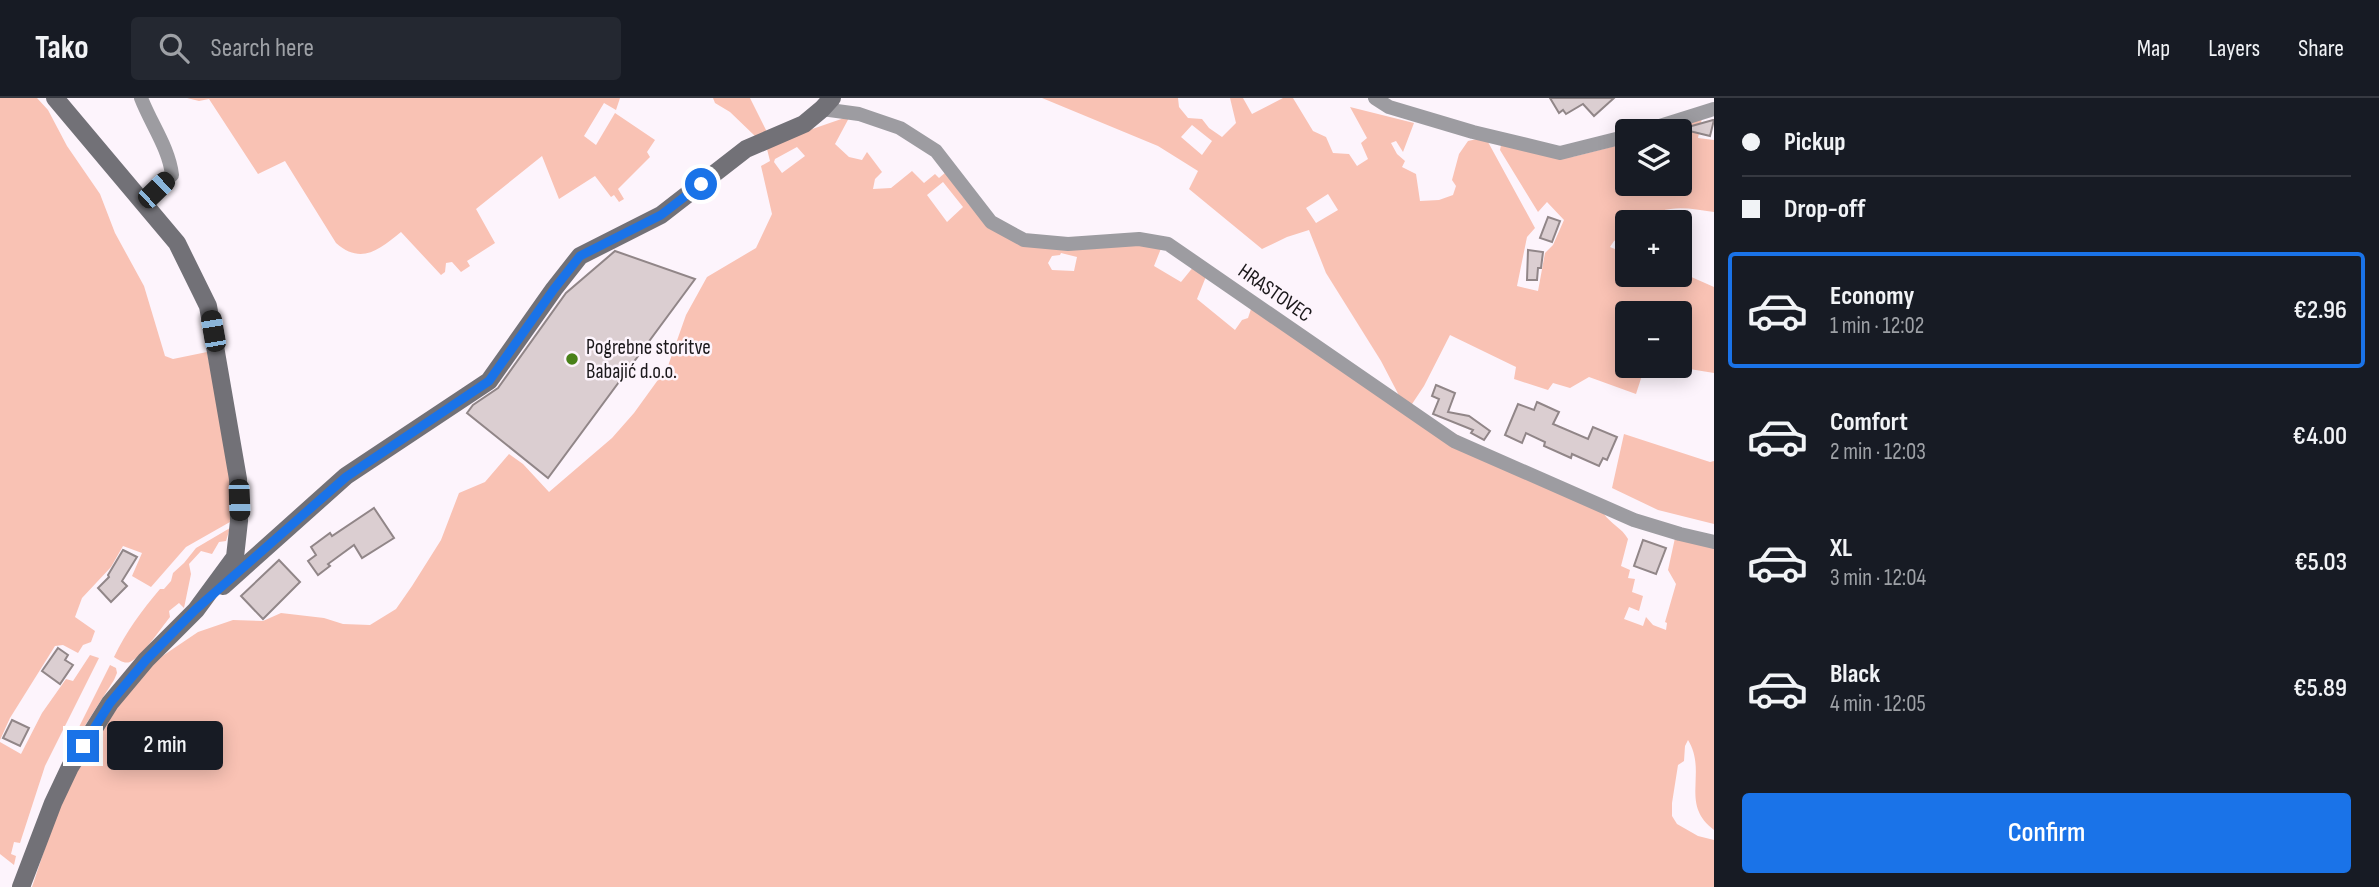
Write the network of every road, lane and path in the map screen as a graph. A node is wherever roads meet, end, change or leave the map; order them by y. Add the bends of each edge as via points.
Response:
1 (55, 98) edge
2 (141, 98) edge
3 (1375, 98) edge
4 (827, 104) edge
5 (1714, 109) edge
6 (1682, 119) edge
7 (1615, 139) edge
8 (142, 200) junction
9 (1714, 542) edge
10 (195, 610) junction
11 (21, 887) edge

1 - 8 main road
2 - 8 street via 170,157 172,175
3 - 7 street via 1389,107 1473,132 1560,153
4 - 9 street, HRASTOVEC via 900,128 936,151 991,222 1024,240 1068,244 1139,239 1168,244 1454,441 1634,520
4 - 10 main road via 804,124 746,149 661,215 580,256 489,381 346,477
5 - 6 street
8 - 10 main road via 177,243 208,306 238,479 235,557
10 - 11 main road via 110,703 70,767

